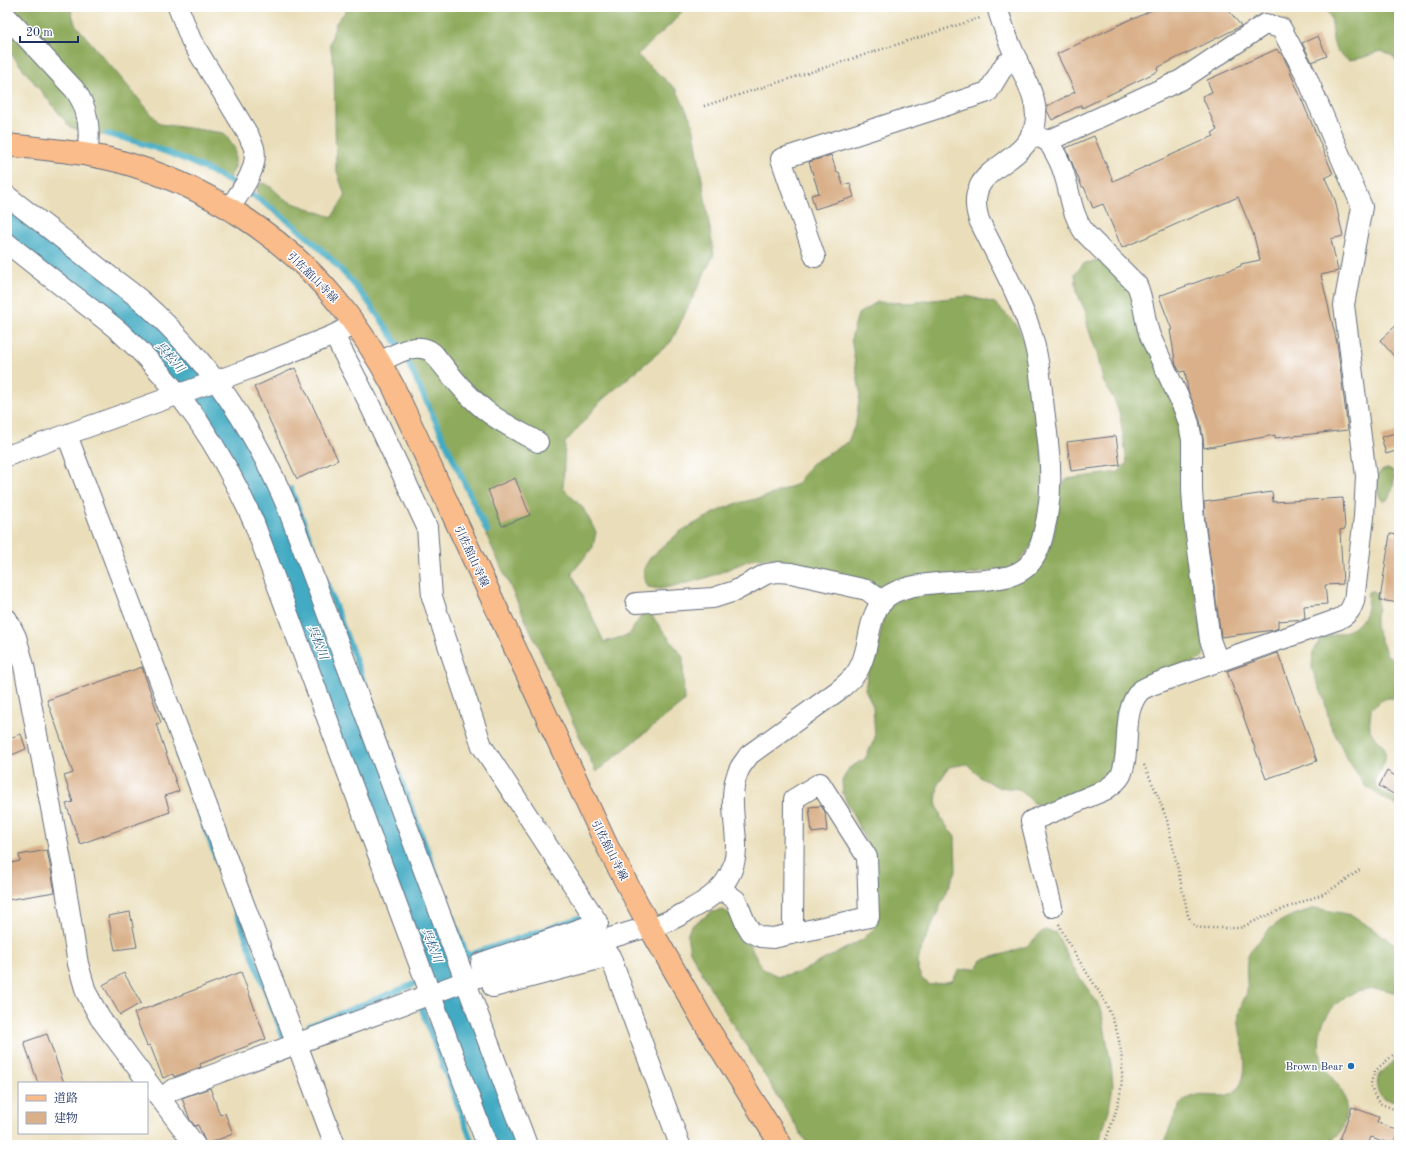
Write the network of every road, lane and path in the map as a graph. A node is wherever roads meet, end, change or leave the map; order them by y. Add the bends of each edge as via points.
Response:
1 (178, 7) edge
2 (998, 10) edge
3 (7, 17) edge
4 (1017, 59) junction
5 (704, 106) dead end
6 (1039, 137) junction
7 (7, 145) edge
8 (87, 155) junction
9 (7, 196) edge
10 (229, 209) junction
11 (7, 243) edge
12 (815, 257) dead end
13 (354, 322) junction
14 (334, 335) junction
15 (380, 362) junction
16 (213, 382) junction
17 (182, 393) junction
18 (67, 435) junction
19 (538, 442) dead end
20 (7, 456) edge
21 (883, 602) junction
22 (636, 603) dead end
23 (7, 619) edge
24 (14, 653) edge
25 (1218, 661) junction
26 (1124, 759) junction
27 (1361, 869) dead end
28 (721, 889) junction
29 (1052, 907) joint
30 (650, 927) junction
31 (795, 933) junction
32 (471, 980) junction
33 (433, 994) junction
34 (297, 1044) junction
35 (1399, 1050) edge
36 (161, 1099) junction
37 (1399, 1111) edge
38 (194, 1145) edge
39 (335, 1145) edge
40 (487, 1145) edge
41 (527, 1145) edge
42 (680, 1145) edge
43 (781, 1145) edge
44 (1104, 1145) edge

1 - 10 street via 191,40 249,136 254,149 254,162 249,175
2 - 4 street
2 - 5 path
3 - 8 street via 81,97 88,118
4 - 6 street via 1032,95
4 - 12 street via 1005,64 988,92 781,159
6 - 21 street via 1029,140 1019,152 986,176 975,196 975,208 1024,312 1037,357 1051,480 1049,510 1040,546 1034,559 1012,576 917,585 901,589
6 - 25 street via 1057,157 1064,173 1072,207 1084,232 1137,285 1146,326 1184,409 1192,440 1193,505 1210,640
6 - 25 street via 1181,80 1265,24 1281,28 1305,73 1362,207 1344,305 1366,476 1364,517 1352,609 1339,619
7 - 8 main road, 引佐舘山寺線
8 - 10 main road, 引佐舘山寺線 via 117,161 168,178
9 - 16 street via 142,302 179,338
10 - 13 main road, 引佐舘山寺線 via 279,244 302,264
11 - 17 street via 118,330
13 - 14 street
13 - 15 main road, 引佐舘山寺線
14 - 16 street
14 - 32 street via 427,528 432,597 482,746 598,924 481,963
15 - 19 street via 414,348 428,348 479,405
15 - 30 main road, 引佐舘山寺線 via 585,801
16 - 17 street
16 - 32 street via 238,412 274,476
17 - 18 street
17 - 33 street via 225,461 254,523
18 - 20 street
18 - 34 street
21 - 22 street via 867,590 778,572 766,574 735,591 713,598
21 - 28 street via 871,627 861,665 852,678 749,755 739,770 734,787 733,805 735,861
23 - 24 street via 16,638
24 - 36 street via 63,871 81,978 100,1018
25 - 26 street via 1141,690 1133,701 1129,715
26 - 27 path via 1143,762 1158,796 1168,826 1188,915 1196,927 1234,929 1246,926 1323,894
26 - 29 street via 1120,775 1114,784 1031,821
28 - 30 street via 705,902 665,923
28 - 31 street via 736,900 751,932 761,938
29 - 44 path via 1062,930 1111,1014 1122,1050 1122,1088
30 - 32 street
30 - 43 main road, 引佐舘山寺線 via 704,1022
31 - 31 street via 869,917 868,857 820,783 794,799
32 - 33 street
32 - 41 street
32 - 42 street via 488,988 610,956
33 - 34 street
33 - 40 street
34 - 36 street via 172,1090
34 - 39 street
35 - 37 path via 1375,1071 1371,1082 1373,1093 1379,1103
36 - 38 street

